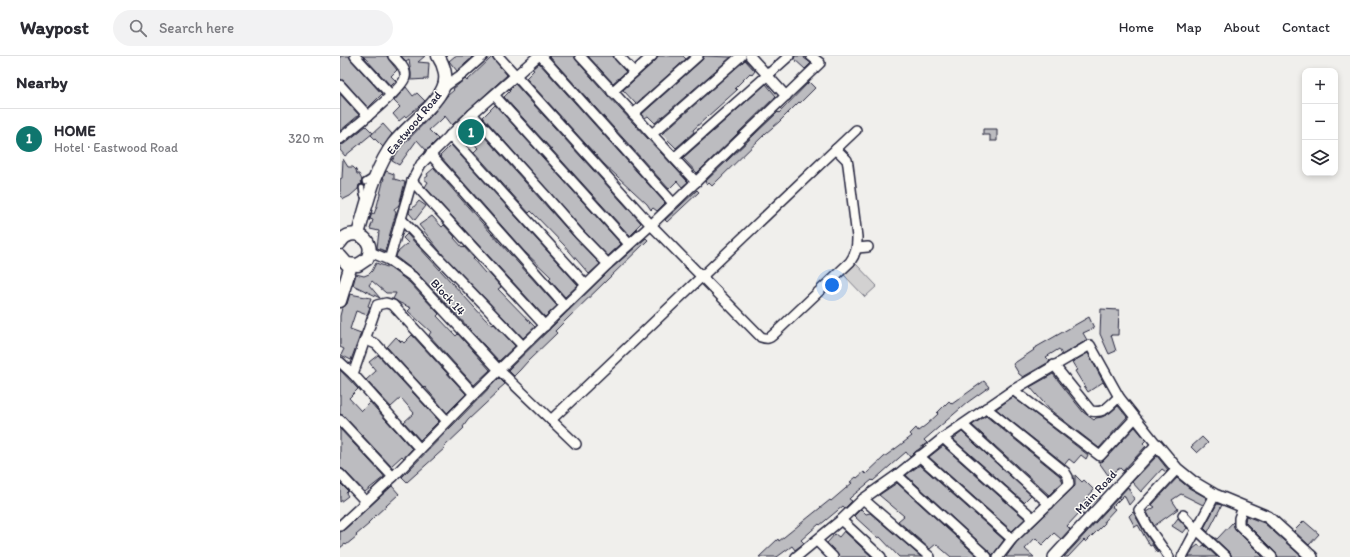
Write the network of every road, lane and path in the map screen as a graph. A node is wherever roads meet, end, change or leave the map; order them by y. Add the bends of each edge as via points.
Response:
1 (355, 56) edge
2 (393, 56) edge
3 (438, 56) edge
4 (483, 56) edge
5 (498, 56) edge
6 (538, 56) edge
7 (541, 56) edge
8 (580, 56) edge
9 (619, 56) edge
10 (652, 56) edge
11 (698, 56) edge
12 (741, 56) edge
13 (750, 56) edge
14 (789, 56) edge
15 (811, 56) edge
16 (824, 59) edge
17 (634, 72) junction
18 (767, 74) junction
19 (516, 75) junction
20 (340, 85) edge
21 (444, 87) junction
22 (612, 92) junction
23 (391, 95) junction
24 (494, 95) junction
25 (786, 96) junction
26 (472, 114) junction
27 (633, 114) junction
28 (368, 116) junction
29 (856, 130) dead end
30 (342, 134) edge
31 (652, 134) junction
32 (450, 135) junction
33 (836, 149) junction
34 (430, 154) junction
35 (674, 158) junction
36 (376, 176) junction
37 (412, 181) junction
38 (365, 182) dead end
39 (696, 182) junction
40 (362, 188) dead end
41 (367, 202) junction
42 (673, 203) junction
43 (401, 218) junction
44 (651, 225) junction
45 (358, 234) junction
46 (340, 243) edge
47 (629, 244) junction
48 (868, 247) dead end
49 (857, 248) junction
50 (370, 252) junction
51 (340, 256) edge
52 (389, 260) junction
53 (608, 264) junction
54 (351, 265) junction
55 (702, 276) junction
56 (586, 285) junction
57 (340, 301) edge
58 (565, 306) junction
59 (544, 326) junction
60 (366, 340) junction
61 (523, 346) junction
62 (340, 362) edge
63 (1054, 365) junction
64 (499, 370) junction
65 (353, 374) junction
66 (1013, 390) junction
67 (474, 394) junction
68 (1119, 397) junction
69 (986, 408) junction
70 (1135, 418) junction
71 (340, 420) edge
72 (551, 420) junction
73 (447, 422) junction
74 (962, 425) junction
75 (943, 438) junction
76 (576, 444) dead end
77 (1157, 445) junction
78 (420, 449) junction
79 (920, 456) junction
80 (1177, 469) junction
81 (340, 474) edge
82 (897, 475) junction
83 (393, 477) junction
84 (1215, 495) junction
85 (863, 499) junction
86 (366, 502) junction
87 (1049, 504) junction
88 (1243, 507) junction
89 (1183, 514) dead end
90 (1033, 518) junction
91 (841, 520) junction
92 (340, 526) edge
93 (1196, 529) junction
94 (1012, 540) junction
95 (817, 541) junction
96 (1184, 556) edge
97 (796, 557) edge
98 (833, 557) edge
99 (881, 557) edge
100 (930, 557) edge
101 (987, 557) edge
102 (998, 557) edge
103 (1054, 557) edge
104 (1169, 557) edge
105 (1226, 557) edge
106 (1272, 557) edge
107 (1312, 557) edge

1 - 23 street
2 - 23 street via 406,74 405,79
3 - 21 main road, Eastwood Road via 445,72
4 - 21 street
5 - 19 street
6 - 19 street
7 - 42 street
8 - 22 street
9 - 17 street
10 - 17 street
11 - 27 street
12 - 31 street
13 - 18 street
14 - 18 street
15 - 16 street
16 - 25 street
17 - 22 street
18 - 25 street
18 - 35 street
19 - 24 street
19 - 44 street
20 - 28 street
21 - 36 main road, Eastwood Road via 437,99 393,144
22 - 27 street
23 - 28 street
24 - 26 street
24 - 47 street
25 - 39 street
26 - 32 street
26 - 53 street
27 - 31 street
28 - 30 street
29 - 33 street
31 - 35 street
32 - 34 street
32 - 56 street
33 - 49 street via 847,160
33 - 55 street
34 - 37 street
34 - 58 street
35 - 39 street
36 - 38 lane
36 - 41 main road, Eastwood Road
37 - 43 street
37 - 59 street
39 - 42 street
40 - 41 lane
41 - 45 main road, Eastwood Road
42 - 44 street
43 - 52 street
43 - 61 street
44 - 47 street
44 - 55 street
45 - 46 main road via 349,235
45 - 50 main road via 368,241
47 - 53 street
48 - 49 street
49 - 55 street via 850,262 769,338 761,337
50 - 52 street, Block 14
50 - 54 main road via 362,264
51 - 54 main road via 344,262
52 - 64 street, Block 14 via 413,277
53 - 56 street
54 - 57 main road
55 - 72 street
56 - 58 street
58 - 59 street
59 - 61 street
60 - 65 street
60 - 67 street via 377,305 393,305
60 - 73 street via 376,344
61 - 64 street
62 - 65 street
63 - 66 street
63 - 68 street via 1090,411 1104,410
63 - 68 street via 1090,345
64 - 67 street
64 - 72 street, Block 14
65 - 78 street
66 - 69 street
66 - 70 street via 1100,456
67 - 73 street
68 - 70 street
69 - 74 street
69 - 87 street via 1065,472 1069,484
70 - 77 street
71 - 83 street
72 - 76 street, Block 14
73 - 78 street
74 - 75 street
74 - 87 street
75 - 79 street
75 - 90 street
77 - 80 street
77 - 103 street, Main Road
78 - 83 street
79 - 82 street
79 - 94 street
80 - 84 street
80 - 104 street via 1139,510
81 - 86 street
82 - 85 street
82 - 101 street
83 - 86 street
84 - 88 street
84 - 93 street
85 - 91 street
85 - 100 street
86 - 92 street
87 - 90 street
88 - 106 street via 1239,525
88 - 107 street via 1268,517
89 - 93 street
90 - 94 street
91 - 95 street
91 - 99 street
93 - 96 street
93 - 105 street
94 - 102 street
95 - 97 street
95 - 98 street

